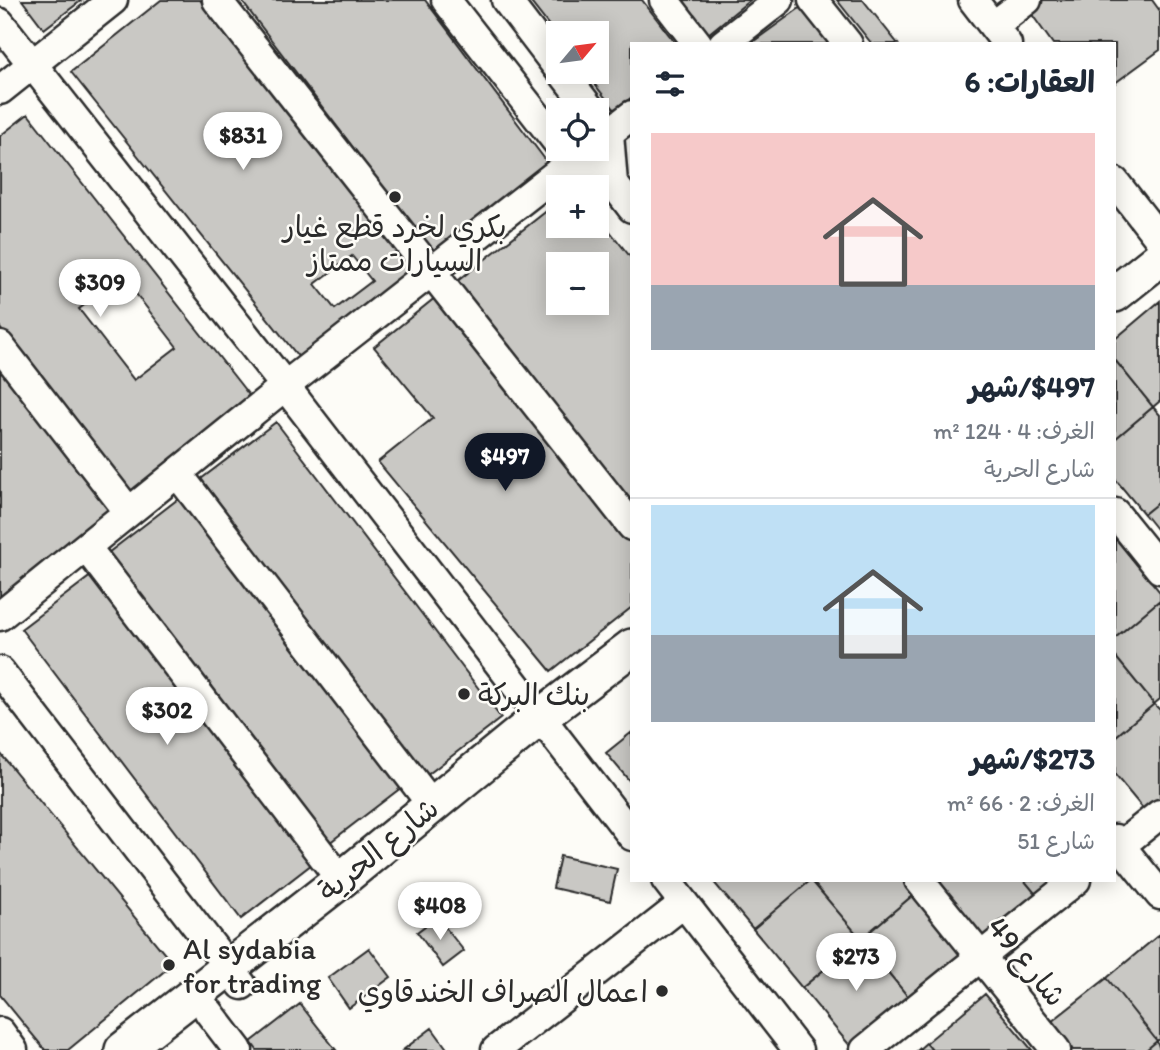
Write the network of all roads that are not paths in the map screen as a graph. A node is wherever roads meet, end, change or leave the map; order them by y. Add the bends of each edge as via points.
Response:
1 (113, 0) edge
2 (217, 0) edge
3 (446, 0) edge
4 (506, 0) edge
5 (664, 0) edge
6 (779, 0) edge
7 (813, 0) edge
8 (973, 0) edge
9 (1027, 0) edge
10 (0, 23) edge
11 (1000, 35) edge
12 (696, 42) edge
13 (726, 42) edge
14 (846, 42) edge
15 (546, 52) edge
16 (32, 64) junction
17 (571, 84) edge
18 (0, 90) edge
19 (582, 98) edge
20 (546, 104) edge
21 (630, 116) edge
22 (609, 128) edge
23 (561, 161) edge
24 (597, 161) edge
25 (597, 161) edge
26 (613, 183) junction
27 (1116, 183) edge
28 (630, 205) edge
29 (1159, 247) edge
30 (1116, 268) edge
31 (430, 272) junction
32 (1116, 293) edge
33 (0, 346) edge
34 (285, 386) junction
35 (177, 474) junction
36 (129, 512) junction
37 (1116, 514) edge
38 (630, 523) edge
39 (86, 547) junction
40 (1160, 569) edge
41 (0, 616) edge
42 (630, 649) edge
43 (0, 671) edge
44 (630, 676) edge
45 (547, 727) junction
46 (432, 805) junction
47 (1160, 814) edge
48 (630, 833) edge
49 (1116, 845) edge
50 (341, 880) junction
51 (668, 882) edge
52 (921, 882) edge
53 (1074, 882) edge
54 (1160, 895) edge
55 (684, 903) junction
56 (981, 956) junction
57 (236, 976) junction
58 (209, 1012) junction
59 (0, 1032) edge
60 (502, 1048) edge
61 (13, 1050) edge
62 (123, 1050) edge
63 (161, 1050) edge
64 (238, 1050) edge
65 (798, 1050) edge
66 (865, 1050) edge
67 (1056, 1050) edge

1 - 16 street
2 - 31 street
3 - 20 street
4 - 15 street
5 - 12 street
6 - 13 street
7 - 14 street
8 - 11 street
9 - 11 street
10 - 16 street
16 - 18 street
16 - 34 street
17 - 19 street
21 - 22 street
23 - 31 street
24 - 26 street
25 - 26 street
26 - 28 street
27 - 29 street
29 - 30 main road
29 - 32 main road
31 - 34 street
31 - 38 street
33 - 36 street
34 - 35 street
34 - 45 street
35 - 36 street
35 - 46 street
36 - 39 street
37 - 40 street
39 - 41 street
39 - 50 street
42 - 45 main road, شارع الحرية
43 - 57 street
44 - 45 main road, شارع الحرية
45 - 46 main road, شارع الحرية
45 - 48 street
45 - 57 main road, شارع الحرية
46 - 50 main road, شارع الحرية
47 - 49 street
49 - 54 street
50 - 57 main road, شارع الحرية
51 - 55 street
52 - 56 street, شارع 49
53 - 56 street
55 - 60 street
55 - 65 street
56 - 66 street
56 - 67 street, شارع 49
57 - 58 main road, شارع الحرية
57 - 62 main road, شارع الحرية
58 - 63 main road, شارع الحرية
58 - 64 street
59 - 61 street

